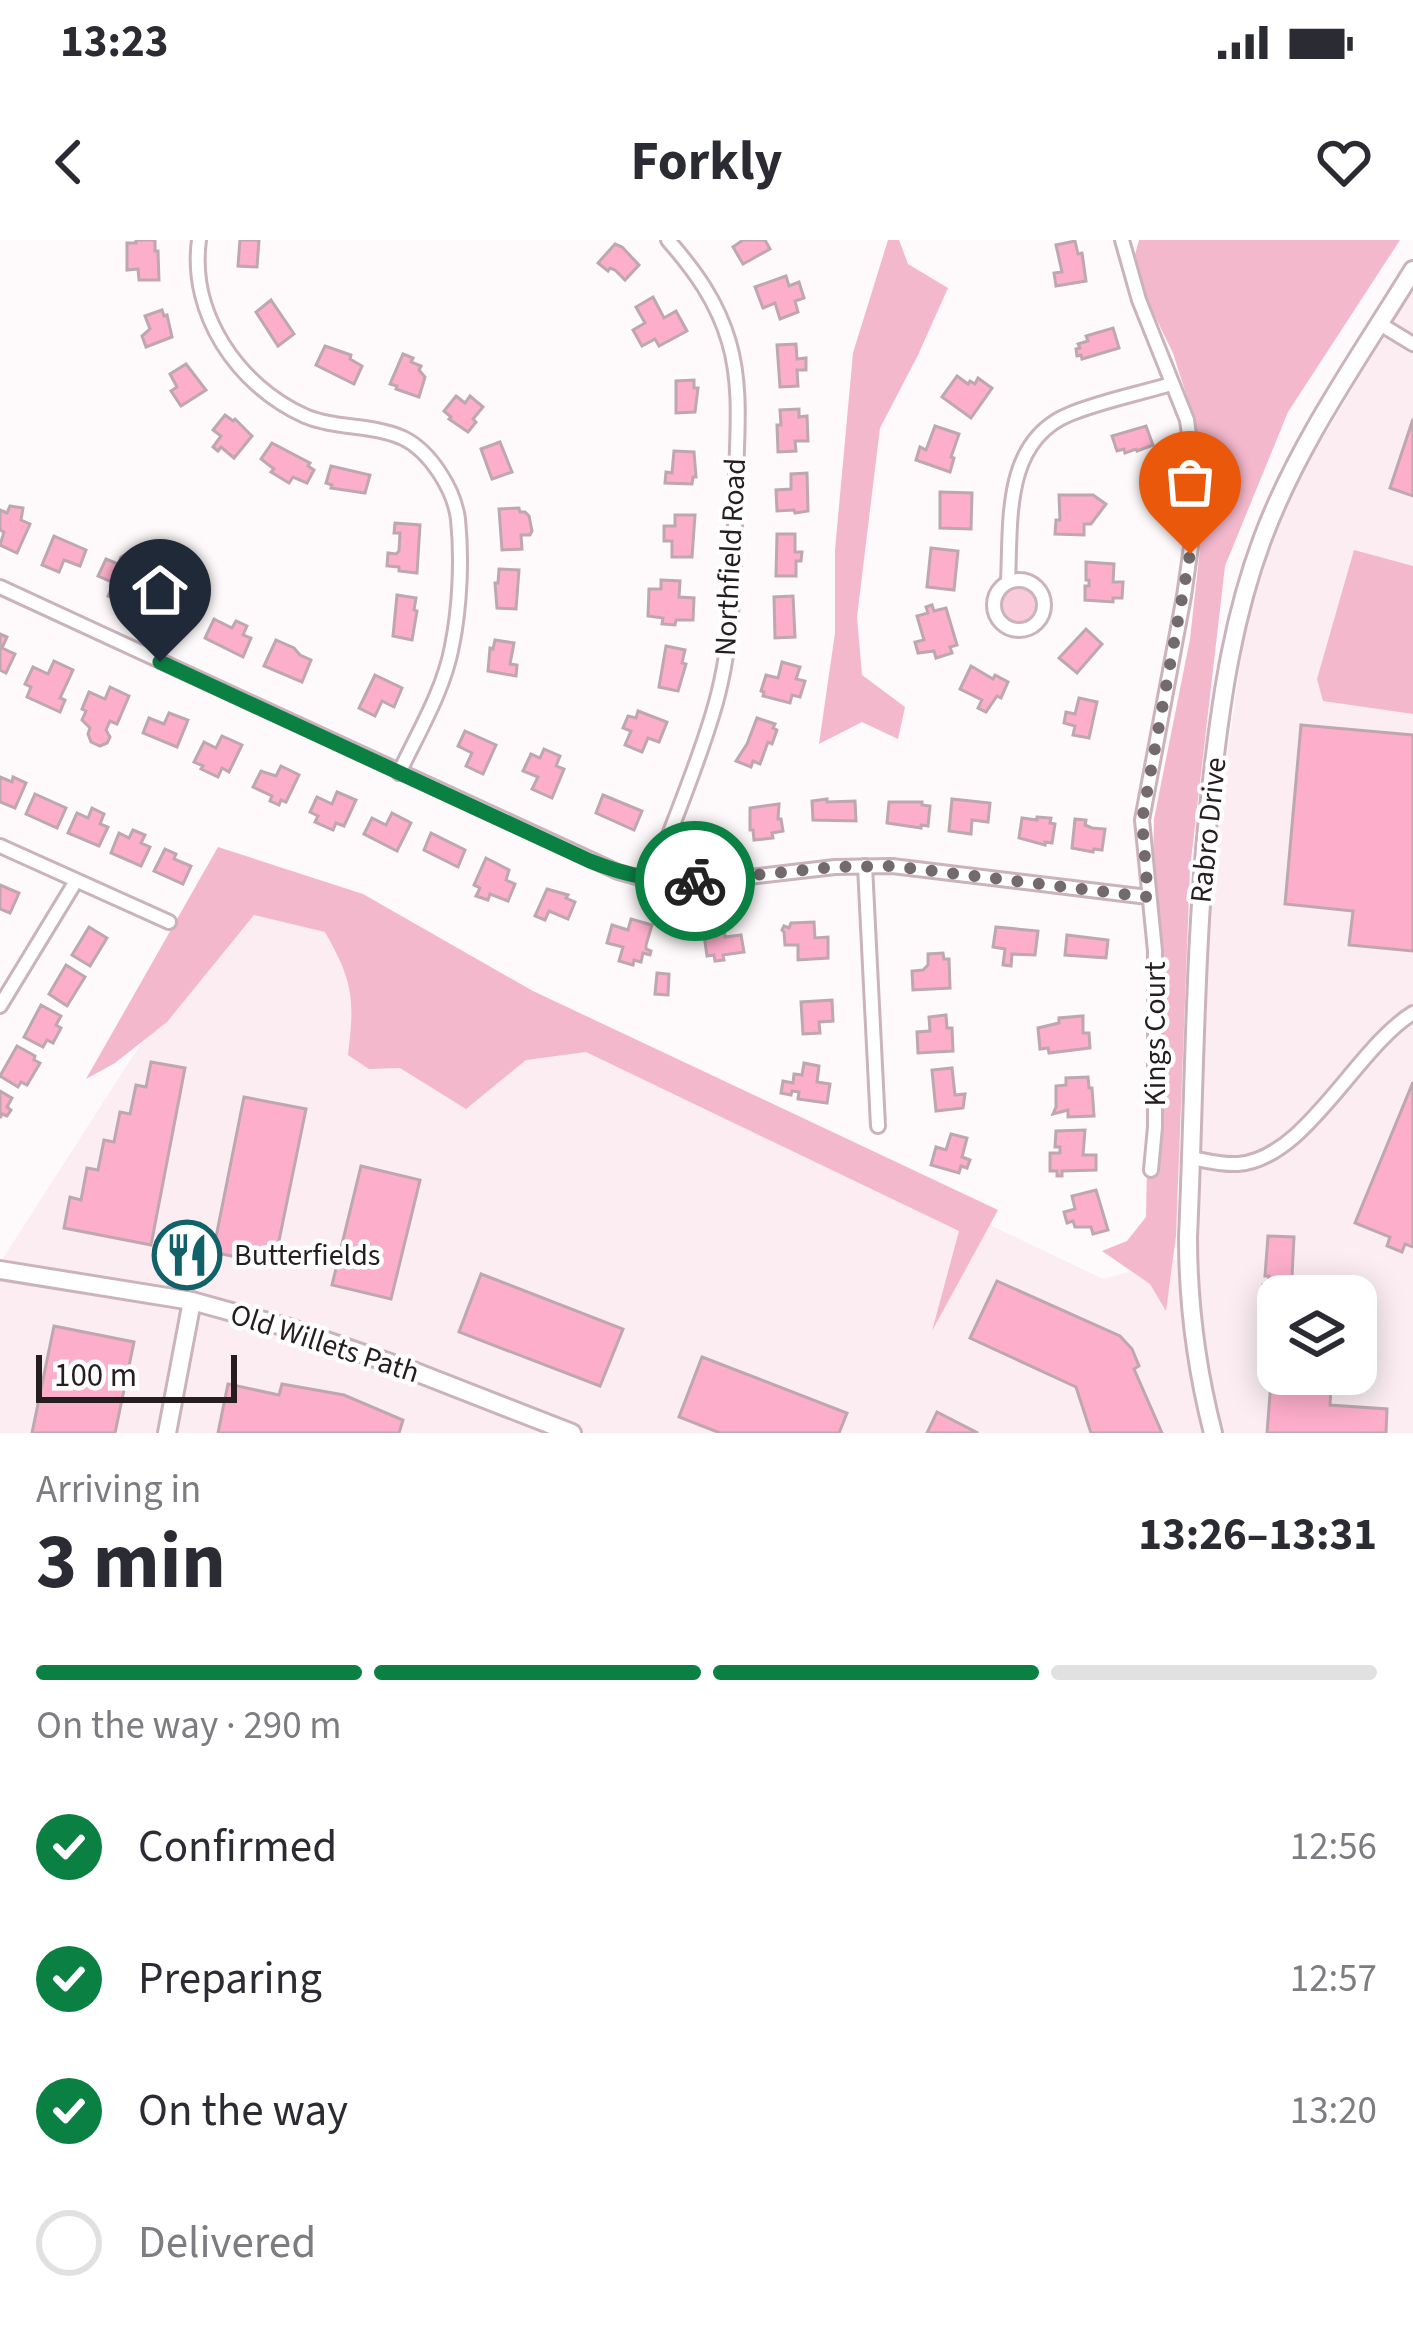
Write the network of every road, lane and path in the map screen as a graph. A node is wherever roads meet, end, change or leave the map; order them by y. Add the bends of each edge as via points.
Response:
1 (199, 240) edge
2 (668, 240) edge
3 (1122, 240) edge
4 (1413, 270) edge
5 (1380, 324) junction
6 (1413, 344) edge
7 (1171, 384) junction
8 (1008, 581) junction
9 (0, 587) edge
10 (399, 772) junction
11 (0, 846) edge
12 (865, 866) junction
13 (651, 880) junction
14 (76, 881) junction
15 (1148, 897) junction
16 (169, 922) dead end
17 (0, 1006) edge
18 (1413, 1013) edge
19 (878, 1126) dead end
20 (1192, 1158) junction
21 (1151, 1170) dead end
22 (0, 1270) edge
23 (192, 1300) junction
24 (167, 1433) edge
25 (572, 1433) edge
26 (1213, 1433) edge

1 - 10 street via 214,330 253,381 307,417 406,439 448,487 458,515 452,648
2 - 13 street, Northfield Road via 718,309 738,392 732,620 712,716
3 - 7 street, Kings Court
4 - 5 main road, Rabro Drive
5 - 6 street
5 - 20 main road, Rabro Drive via 1289,476 1232,639 1202,867
7 - 8 street via 1068,414 1030,443 1016,473
7 - 15 street, Kings Court via 1187,420 1196,512 1142,820
8 - 8 street via 993,601 997,618 1026,629 1040,620 1043,596 1024,580
9 - 10 street
10 - 13 street via 590,861
11 - 14 street
12 - 13 street
12 - 15 street
12 - 19 street
14 - 16 street
14 - 17 street
15 - 21 street, Kings Court via 1155,951
18 - 20 street via 1389,1029 1301,1132 1272,1152 1243,1164
20 - 26 main road, Rabro Drive via 1188,1285
22 - 23 main road, Old Willets Path
23 - 24 main road
23 - 25 main road, Old Willets Path

